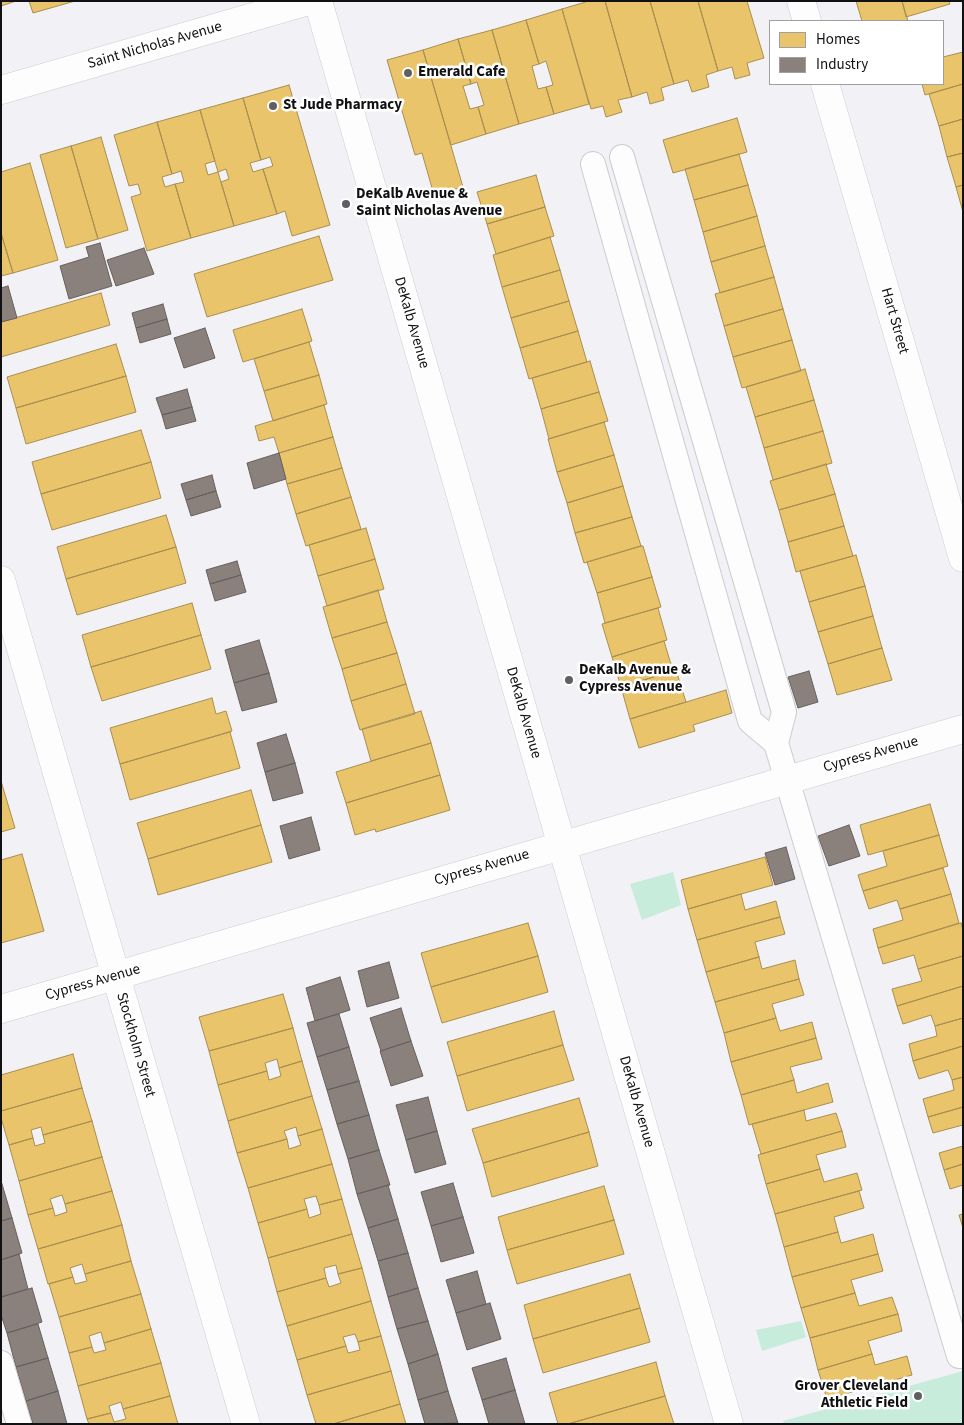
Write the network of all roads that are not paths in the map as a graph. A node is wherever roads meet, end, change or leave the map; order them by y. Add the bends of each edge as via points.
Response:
1 (308, 1) edge
2 (318, 1) edge
3 (801, 1) edge
4 (807, 20) edge
5 (825, 85) edge
6 (1, 90) edge
7 (622, 157) dead end
8 (593, 164) dead end
9 (963, 558) edge
10 (1, 580) edge
11 (963, 729) edge
12 (776, 743) junction
13 (787, 780) junction
14 (561, 846) junction
15 (115, 976) junction
16 (1, 1009) edge
17 (959, 1356) dead end
18 (1, 1363) edge
19 (19, 1424) edge
20 (246, 1424) edge
21 (729, 1424) edge

1 - 6 street, Saint Nicholas Avenue
2 - 14 street, DeKalb Avenue
3 - 4 street
5 - 9 street, Hart Street
7 - 12 lane via 784,712
8 - 12 lane via 750,721
10 - 15 street, Stockholm Street
11 - 13 street, Cypress Avenue
12 - 13 lane
13 - 14 street, Cypress Avenue
13 - 17 lane
14 - 15 street, Cypress Avenue
14 - 21 street, DeKalb Avenue
15 - 16 street, Cypress Avenue
15 - 20 street, Stockholm Street
18 - 19 lane

